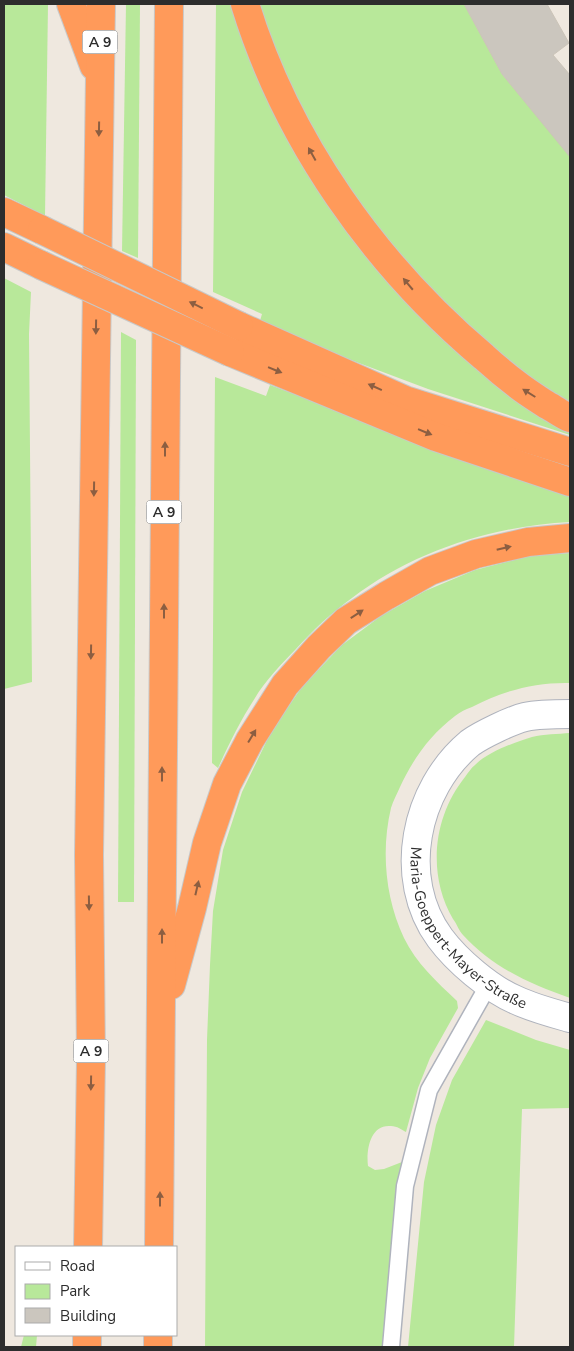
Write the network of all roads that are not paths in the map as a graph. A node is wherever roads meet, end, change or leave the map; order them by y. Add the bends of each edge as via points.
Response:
1 (71, 4) edge
2 (101, 4) edge
3 (169, 4) edge
4 (245, 4) edge
5 (100, 80) junction
6 (4, 212) edge
7 (4, 247) edge
8 (570, 418) edge
9 (570, 452) edge
10 (570, 482) edge
11 (570, 538) edge
12 (570, 714) edge
13 (489, 984) junction
14 (570, 1018) edge
15 (161, 1020) junction
16 (88, 1246) edge
17 (159, 1246) edge
18 (391, 1347) edge

1 - 5 highway
2 - 5 highway, A 9
15 -> 3 highway, A 9
8 -> 4 highway via 520,387 464,340 416,293 365,233 318,166 278,91
5 -> 16 highway, A 9 via 89,855 91,1059
9 -> 6 highway, bridge via 405,400 239,326
7 -> 10 highway, bridge via 230,352 436,437
15 -> 11 highway via 207,843 227,784 285,685 346,622 430,571 476,554 528,542
12 - 13 street, Maria-Goeppert-Mayer-Straße via 524,717 472,742 450,763 434,786 423,813 417,838 416,866 419,892 428,917 440,938 461,962
13 - 14 street, Maria-Goeppert-Mayer-Straße via 515,1000
13 - 18 lane via 429,1090 405,1186
17 -> 15 highway, A 9

